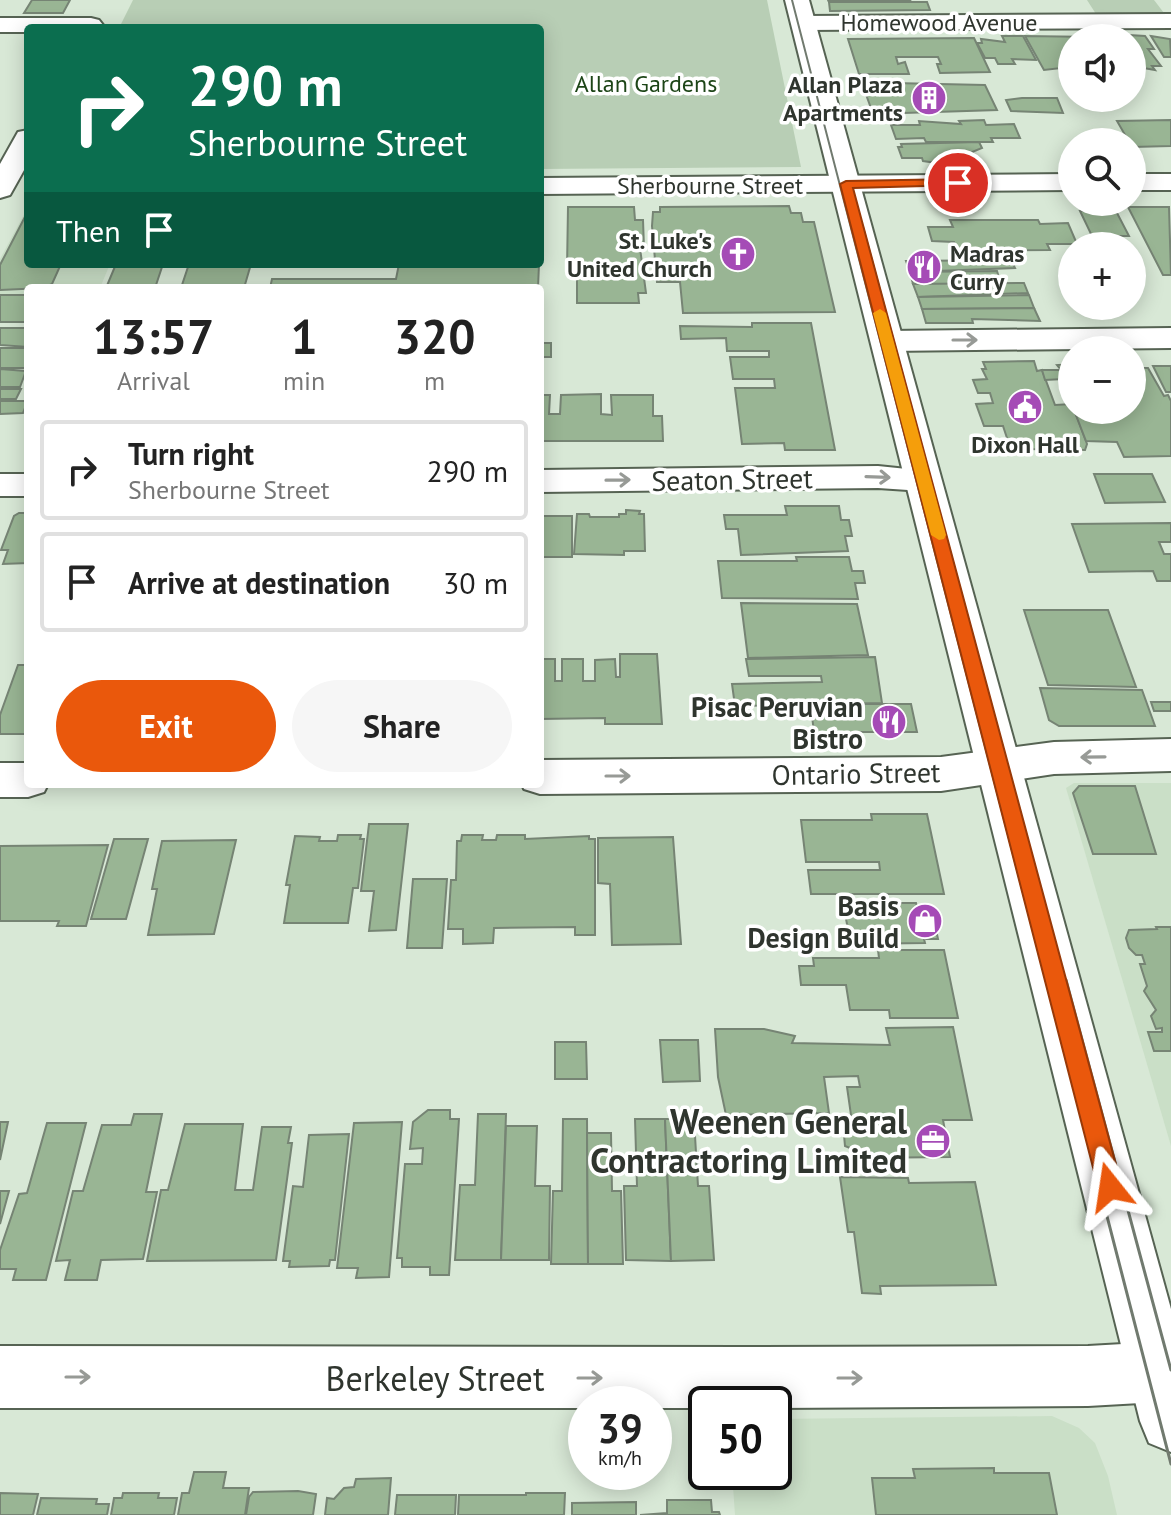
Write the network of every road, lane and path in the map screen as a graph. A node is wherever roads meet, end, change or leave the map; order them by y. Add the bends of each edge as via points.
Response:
1 (800, 12) edge
2 (93, 20) edge
3 (1171, 21) edge
4 (0, 25) edge
5 (24, 145) edge
6 (1058, 182) edge
7 (1146, 182) edge
8 (1171, 182) edge
9 (846, 184) junction
10 (544, 186) edge
11 (0, 190) edge
12 (24, 190) edge
13 (1171, 338) edge
14 (887, 341) junction
15 (923, 480) junction
16 (544, 481) edge
17 (0, 485) edge
18 (24, 485) edge
19 (1171, 755) edge
20 (999, 765) junction
21 (544, 777) edge
22 (0, 780) edge
23 (24, 780) edge
24 (0, 1377) edge
25 (1165, 1396) edge

1 - 3 street, Homewood Avenue
1 - 9 street
2 - 4 street
5 - 11 street
6 - 9 street, Sherbourne Street
7 - 8 street
9 - 10 street, Sherbourne Street
9 - 14 street
11 - 12 street
14 -> 13 street
14 - 15 street
16 -> 15 street, Seaton Street
15 - 20 street
17 - 18 street
19 -> 20 street, Ontario Street
21 -> 20 street, Ontario Street via 941,774
20 - 25 street
22 - 23 street
24 -> 25 street, Berkeley Street via 1088,1376

